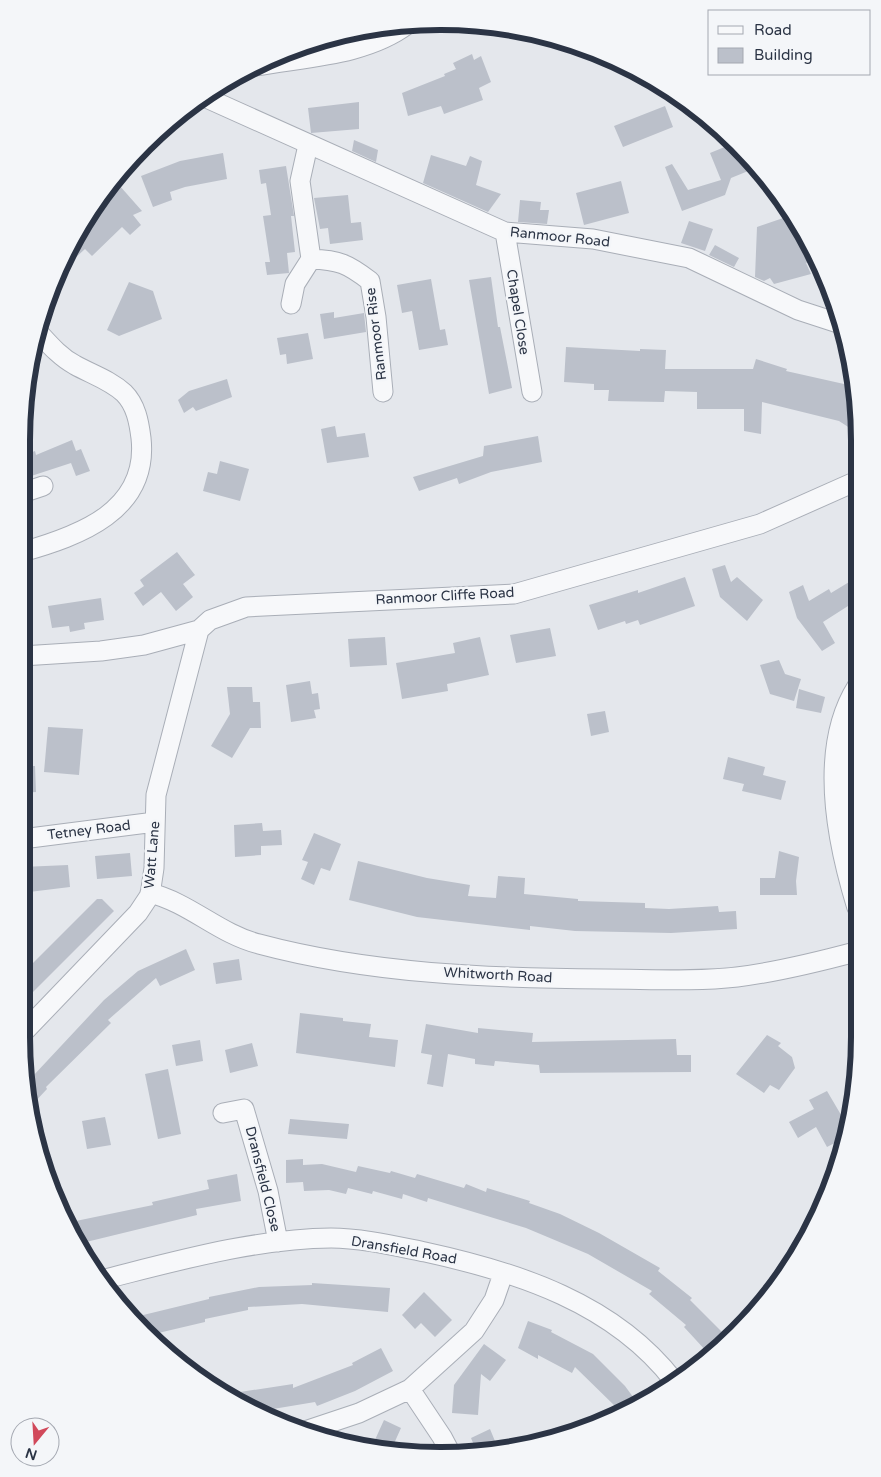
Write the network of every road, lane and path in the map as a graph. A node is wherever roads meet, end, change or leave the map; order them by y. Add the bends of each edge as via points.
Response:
1 (392, 33) edge
2 (281, 62) edge
3 (211, 100) edge
4 (308, 145) junction
5 (505, 232) junction
6 (311, 259) junction
7 (291, 304) dead end
8 (833, 321) edge
9 (43, 338) edge
10 (383, 392) dead end
11 (532, 392) dead end
12 (851, 484) edge
13 (43, 486) dead end
14 (30, 490) edge
15 (30, 550) edge
16 (199, 630) junction
17 (30, 655) edge
18 (851, 706) edge
19 (156, 822) junction
20 (30, 838) edge
21 (851, 876) edge
22 (150, 893) junction
23 (851, 953) edge
24 (30, 1027) edge
25 (223, 1113) dead end
26 (278, 1242) junction
27 (503, 1274) junction
28 (109, 1278) edge
29 (671, 1377) edge
30 (410, 1389) junction
31 (316, 1427) edge
32 (447, 1447) edge

1 - 2 street via 378,42 351,50
3 - 4 street, Ranmoor Road
4 - 5 street, Ranmoor Road
4 - 6 street via 300,181
5 - 8 street, Ranmoor Road via 593,239 689,258 798,310
5 - 11 street, Chapel Close
6 - 7 street via 295,284
6 - 10 street, Ranmoor Rise via 334,260 370,281
9 - 15 street via 73,364 125,394 138,416 142,446 137,473 123,502 98,524
12 - 16 street, Ranmoor Cliffe Road via 760,524 514,594 246,607 210,620
13 - 14 street
16 - 17 street, Ranmoor Cliffe Road via 144,645
16 - 19 street, Watt Lane via 158,786
18 - 21 street via 844,722 837,766 843,846
19 - 20 street, Tetney Road
19 - 22 street, Watt Lane
22 - 23 street, Whitworth Road via 170,898 227,932 258,944 403,970 493,977 734,977 792,968
22 - 24 street, Watt Lane via 138,913
25 - 26 street, Dransfield Close via 244,1109 268,1191
26 - 27 street, Dransfield Road via 333,1238 402,1247 462,1260
26 - 28 street, Dransfield Road via 219,1251
27 - 29 street, Dransfield Road via 550,1288 596,1312 633,1339
27 - 30 street via 494,1300 474,1331
30 - 31 street via 360,1413
30 - 32 street

